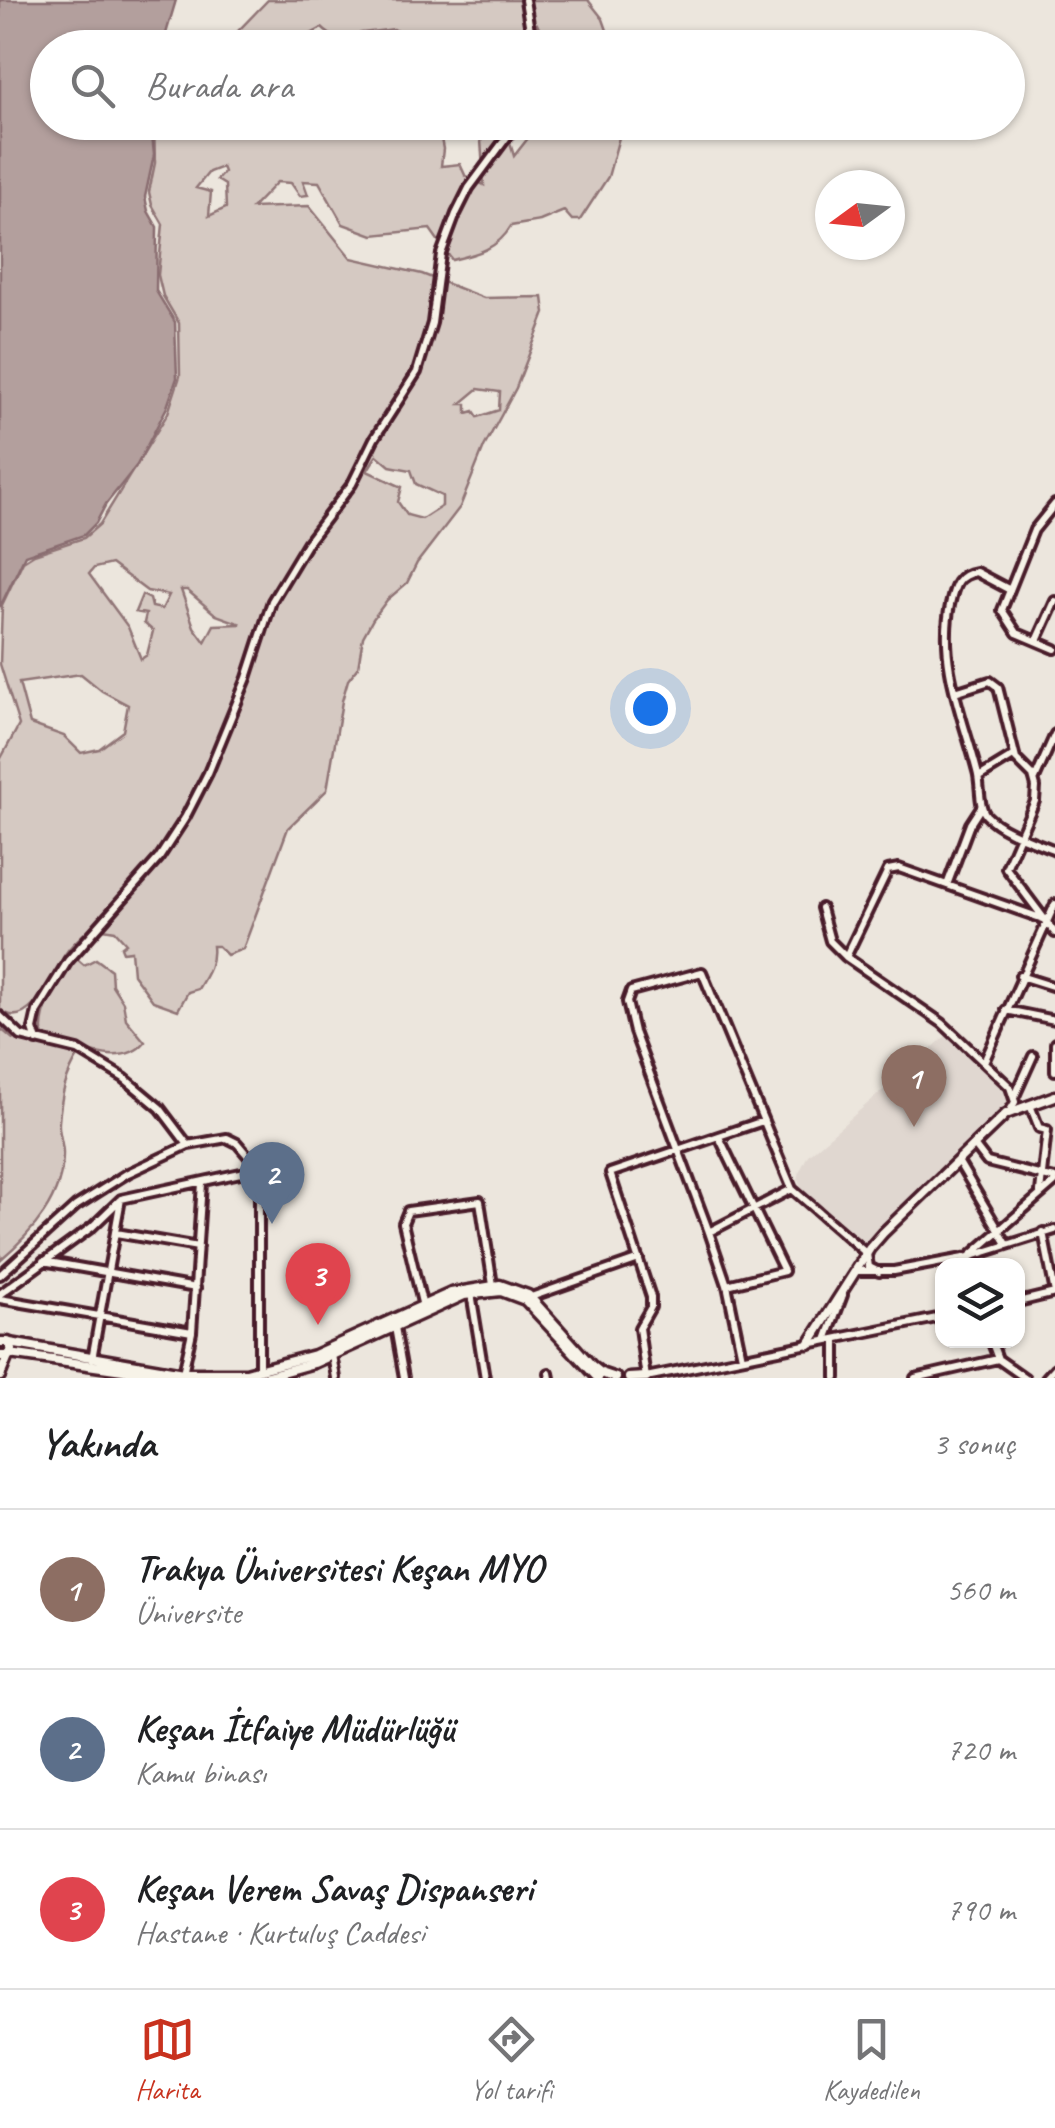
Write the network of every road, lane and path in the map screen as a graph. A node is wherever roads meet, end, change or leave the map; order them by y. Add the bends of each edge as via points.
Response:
1 (525, 0) edge
2 (530, 30) edge
3 (505, 140) edge
4 (1054, 508) edge
5 (1010, 590) junction
6 (1055, 601) edge
7 (1037, 642) junction
8 (1055, 649) edge
9 (955, 692) junction
10 (1055, 734) edge
11 (1015, 755) junction
12 (1033, 776) junction
13 (979, 777) junction
14 (981, 807) junction
15 (1020, 835) junction
16 (1055, 850) edge
17 (947, 886) junction
18 (1055, 904) edge
19 (821, 908) dead end
20 (1047, 920) junction
21 (1041, 932) junction
22 (1055, 933) edge
23 (846, 957) junction
24 (1020, 976) junction
25 (1055, 987) edge
26 (1006, 1010) junction
27 (0, 1016) edge
28 (1055, 1020) edge
29 (37, 1041) junction
30 (1055, 1043) edge
31 (1033, 1056) dead end
32 (984, 1062) junction
33 (1055, 1071) edge
34 (1055, 1096) edge
35 (1015, 1099) junction
36 (1027, 1106) junction
37 (1006, 1114) junction
38 (762, 1121) junction
39 (1051, 1129) edge
40 (719, 1136) junction
41 (188, 1145) junction
42 (974, 1145) junction
43 (678, 1149) junction
44 (958, 1161) junction
45 (259, 1170) junction
46 (1040, 1176) junction
47 (1055, 1181) edge
48 (202, 1182) junction
49 (792, 1189) junction
50 (1040, 1194) junction
51 (121, 1199) junction
52 (753, 1211) junction
53 (999, 1229) junction
54 (1055, 1230) edge
55 (709, 1232) junction
56 (1043, 1232) junction
57 (115, 1233) junction
58 (1008, 1244) junction
59 (198, 1247) junction
60 (867, 1254) junction
61 (639, 1258) junction
62 (973, 1258) edge
63 (977, 1258) edge
64 (43, 1261) junction
65 (935, 1265) edge
66 (856, 1271) junction
67 (880, 1272) junction
68 (0, 1275) edge
69 (109, 1275) junction
70 (850, 1280) junction
71 (493, 1285) junction
72 (726, 1285) junction
73 (196, 1288) junction
74 (1055, 1293) edge
75 (470, 1294) junction
76 (0, 1297) edge
77 (531, 1298) junction
78 (1025, 1300) edge
79 (423, 1307) junction
80 (100, 1317) junction
81 (935, 1318) edge
82 (395, 1327) junction
83 (192, 1332) junction
84 (836, 1339) junction
85 (826, 1340) junction
86 (3, 1342) edge
87 (809, 1344) junction
88 (994, 1348) edge
89 (6, 1355) edge
90 (332, 1355) junction
91 (742, 1357) junction
92 (998, 1359) junction
93 (92, 1363) junction
94 (1055, 1368) edge
95 (140, 1372) edge
96 (293, 1374) edge
97 (181, 1375) edge
98 (0, 1376) edge
99 (91, 1376) edge
100 (262, 1376) edge
101 (593, 1376) edge
102 (336, 1378) edge
103 (404, 1378) edge
104 (485, 1378) edge
105 (616, 1378) edge
106 (629, 1378) edge
107 (644, 1378) edge
108 (836, 1378) edge
109 (915, 1378) edge
110 (1025, 1378) edge
111 (1046, 1378) edge

1 - 2 street
3 - 29 street via 469,188 440,254 432,323 417,372 272,601 247,678 185,818 68,960 37,1011
4 - 5 street via 1034,530
5 - 7 street via 1003,613 1014,631
5 - 9 street via 974,572 956,583 945,641
6 - 7 street
7 - 8 street
9 - 11 street via 996,684
9 - 13 street
10 - 12 street
11 - 12 street
11 - 13 street
12 - 15 street via 1036,799
13 - 14 street
14 - 15 street
14 - 17 street
15 - 16 street
15 - 20 street via 1006,868
17 - 20 street
17 - 23 street via 890,869
18 - 20 street
19 - 23 street via 830,941
20 - 21 street
20 - 22 street
21 - 22 street
21 - 24 street
23 - 32 street
24 - 25 street
24 - 26 street
26 - 28 street
26 - 32 street
27 - 29 street via 16,1033
29 - 41 street via 78,1050 112,1069 160,1108
30 - 33 street
31 - 35 street
32 - 35 street
34 - 36 main road
35 - 36 street via 1016,1107
35 - 37 street
36 - 37 main road
36 - 39 street via 1039,1128
37 - 42 main road
38 - 40 street
38 - 43 street via 702,972 636,989 627,998 632,1025
38 - 49 street
39 - 46 street
40 - 43 street
40 - 52 street
41 - 45 street via 228,1138
41 - 68 street via 89,1196
42 - 44 main road
42 - 46 street via 987,1162
43 - 55 street
43 - 61 street via 610,1173
44 - 53 street
44 - 60 main road
45 - 48 street
45 - 100 street
46 - 47 street
46 - 50 street
47 - 50 street
48 - 51 street
48 - 59 street
49 - 52 street
49 - 60 street
50 - 53 street
51 - 57 street
51 - 64 street
52 - 55 street
52 - 72 street via 784,1272
53 - 58 street
53 - 62 street
54 - 56 street
55 - 72 street
56 - 58 street
56 - 74 street
57 - 59 street
57 - 69 street
58 - 63 street
59 - 73 street
60 - 66 main road
60 - 67 street via 868,1265
61 - 77 street
61 - 107 street via 652,1297 639,1328
64 - 69 street
64 - 76 street
65 - 67 street
66 - 67 street
66 - 70 main road
69 - 73 street
69 - 80 street
70 - 85 street
70 - 87 main road
71 - 77 main road
71 - 79 main road
71 - 79 street via 480,1201 408,1211 403,1223
72 - 91 street
73 - 83 street
74 - 78 street
75 - 82 main road
75 - 101 main road via 502,1291 522,1298
75 - 104 street
76 - 80 street
77 - 105 main road via 592,1366
79 - 100 main road
80 - 83 street
80 - 93 street
81 - 84 street
82 - 90 main road
82 - 103 street
83 - 97 street
84 - 85 street
84 - 108 street
85 - 87 street
86 - 89 main road
86 - 93 main road
87 - 91 street
88 - 92 street
89 - 93 main road
89 - 98 main road
90 - 96 main road
90 - 102 street
91 - 107 street
92 - 109 street
92 - 110 street
93 - 95 main road
93 - 99 street
94 - 111 street
95 - 97 main road
96 - 100 main road
97 - 100 main road
106 - 107 main road

